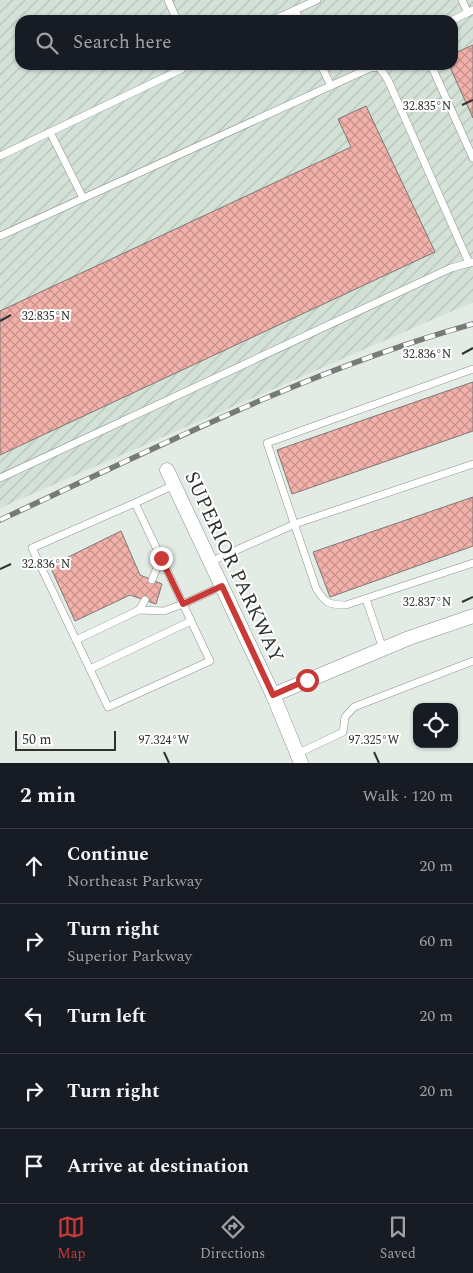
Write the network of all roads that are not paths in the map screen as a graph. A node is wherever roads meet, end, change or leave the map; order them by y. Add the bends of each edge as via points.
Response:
1 (168, 0) edge
2 (317, 0) edge
3 (462, 0) edge
4 (295, 10) junction
5 (471, 12) edge
6 (175, 15) edge
7 (284, 15) edge
8 (298, 15) edge
9 (458, 18) edge
10 (180, 70) edge
11 (323, 70) edge
12 (366, 70) edge
13 (380, 70) edge
14 (433, 70) edge
15 (331, 86) junction
16 (50, 132) junction
17 (0, 156) edge
18 (473, 158) edge
19 (83, 198) junction
20 (0, 236) edge
21 (471, 263) edge
22 (473, 369) edge
23 (473, 464) edge
24 (167, 470) dead end
25 (0, 478) edge
26 (174, 485) junction
27 (135, 503) junction
28 (294, 524) junction
29 (161, 558) junction
30 (210, 562) junction
31 (473, 563) edge
32 (152, 580) dead end
33 (222, 586) junction
34 (366, 599) junction
35 (145, 600) dead end
36 (183, 604) junction
37 (139, 610) junction
38 (473, 616) edge
39 (191, 621) junction
40 (76, 640) junction
41 (383, 649) junction
42 (473, 662) edge
43 (90, 669) junction
44 (273, 695) junction
45 (299, 758) edge

1 - 6 lane
2 - 4 lane
3 - 5 lane
4 - 7 lane
4 - 8 lane
5 - 9 lane
10 - 16 lane
11 - 15 lane
12 - 15 lane
13 - 21 lane via 388,80
14 - 18 lane
15 - 19 lane
16 - 17 lane
16 - 19 lane
19 - 20 lane
21 - 25 lane via 451,268
22 - 28 lane via 267,444
23 - 28 lane
24 - 26 street, SUPERIOR PARKWAY
26 - 27 lane
26 - 30 street, SUPERIOR PARKWAY
27 - 29 lane
27 - 40 lane via 32,548
28 - 30 lane
28 - 34 lane via 316,588 324,600 332,605 346,605
29 - 32 lane
29 - 36 lane
30 - 33 street, SUPERIOR PARKWAY
31 - 34 lane
33 - 36 lane
33 - 44 street, SUPERIOR PARKWAY
34 - 41 lane
35 - 37 lane
36 - 37 lane via 164,612
36 - 39 lane
37 - 40 lane
38 - 41 street
39 - 43 lane
39 - 43 lane via 210,661 108,707
40 - 43 lane
41 - 44 street
42 - 45 lane via 354,707 345,717 343,732
44 - 45 street, SUPERIOR PARKWAY

